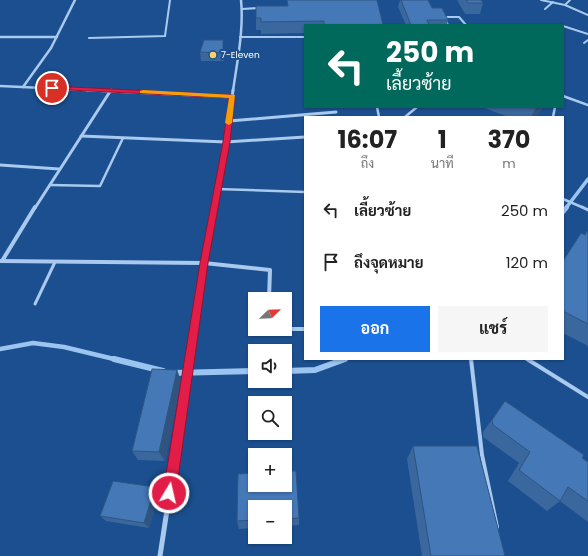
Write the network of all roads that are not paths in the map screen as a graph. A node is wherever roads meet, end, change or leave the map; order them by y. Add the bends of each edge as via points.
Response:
1 (75, 0) edge
2 (170, 0) edge
3 (241, 0) edge
4 (542, 0) edge
5 (570, 0) edge
6 (553, 2) junction
7 (565, 5) junction
8 (258, 8) edge
9 (242, 9) junction
10 (545, 9) dead end
11 (588, 15) edge
12 (448, 24) edge
13 (465, 24) edge
14 (564, 26) edge
15 (588, 34) edge
16 (304, 36) edge
17 (0, 37) edge
18 (57, 37) junction
19 (240, 37) junction
20 (89, 38) dead end
21 (588, 40) edge
22 (584, 43) dead end
23 (0, 86) edge
24 (23, 87) junction
25 (111, 90) junction
26 (232, 96) junction
27 (564, 96) edge
28 (588, 105) edge
29 (415, 108) edge
30 (336, 112) dead end
31 (406, 116) edge
32 (229, 121) junction
33 (81, 136) junction
34 (304, 137) edge
35 (123, 138) junction
36 (226, 142) junction
37 (0, 165) edge
38 (59, 169) junction
39 (50, 185) junction
40 (218, 189) junction
41 (304, 192) edge
42 (564, 200) edge
43 (587, 210) edge
44 (1, 261) edge
45 (55, 262) junction
46 (204, 263) junction
47 (269, 292) edge
48 (35, 304) dead end
49 (292, 329) edge
50 (304, 329) edge
51 (471, 360) edge
52 (529, 360) edge
53 (588, 397) edge
54 (499, 533) edge
55 (160, 556) edge

1 - 18 street
2 - 20 lane via 165,36
3 - 9 street
4 - 6 lane
5 - 7 lane
6 - 7 lane
6 - 10 lane
7 - 11 lane
8 - 9 lane
9 - 19 street
12 - 13 lane via 444,17 459,17
14 - 15 lane
16 - 19 lane
17 - 18 street
18 - 24 street
19 - 26 street
21 - 22 lane
23 - 24 street
24 - 25 street
25 - 26 street
25 - 33 street
26 - 32 street
27 - 28 lane
29 - 31 lane
30 - 32 street
32 - 36 street
33 - 35 street
33 - 38 street
34 - 36 street
35 - 36 street
35 - 39 lane via 100,186
36 - 40 street
37 - 38 street
38 - 39 street
39 - 44 street
40 - 41 lane
40 - 46 street
42 - 43 lane
44 - 45 street
45 - 46 street
45 - 48 lane
46 - 47 street via 270,270
46 - 55 street
49 - 50 street
51 - 54 lane via 482,455
52 - 53 lane

